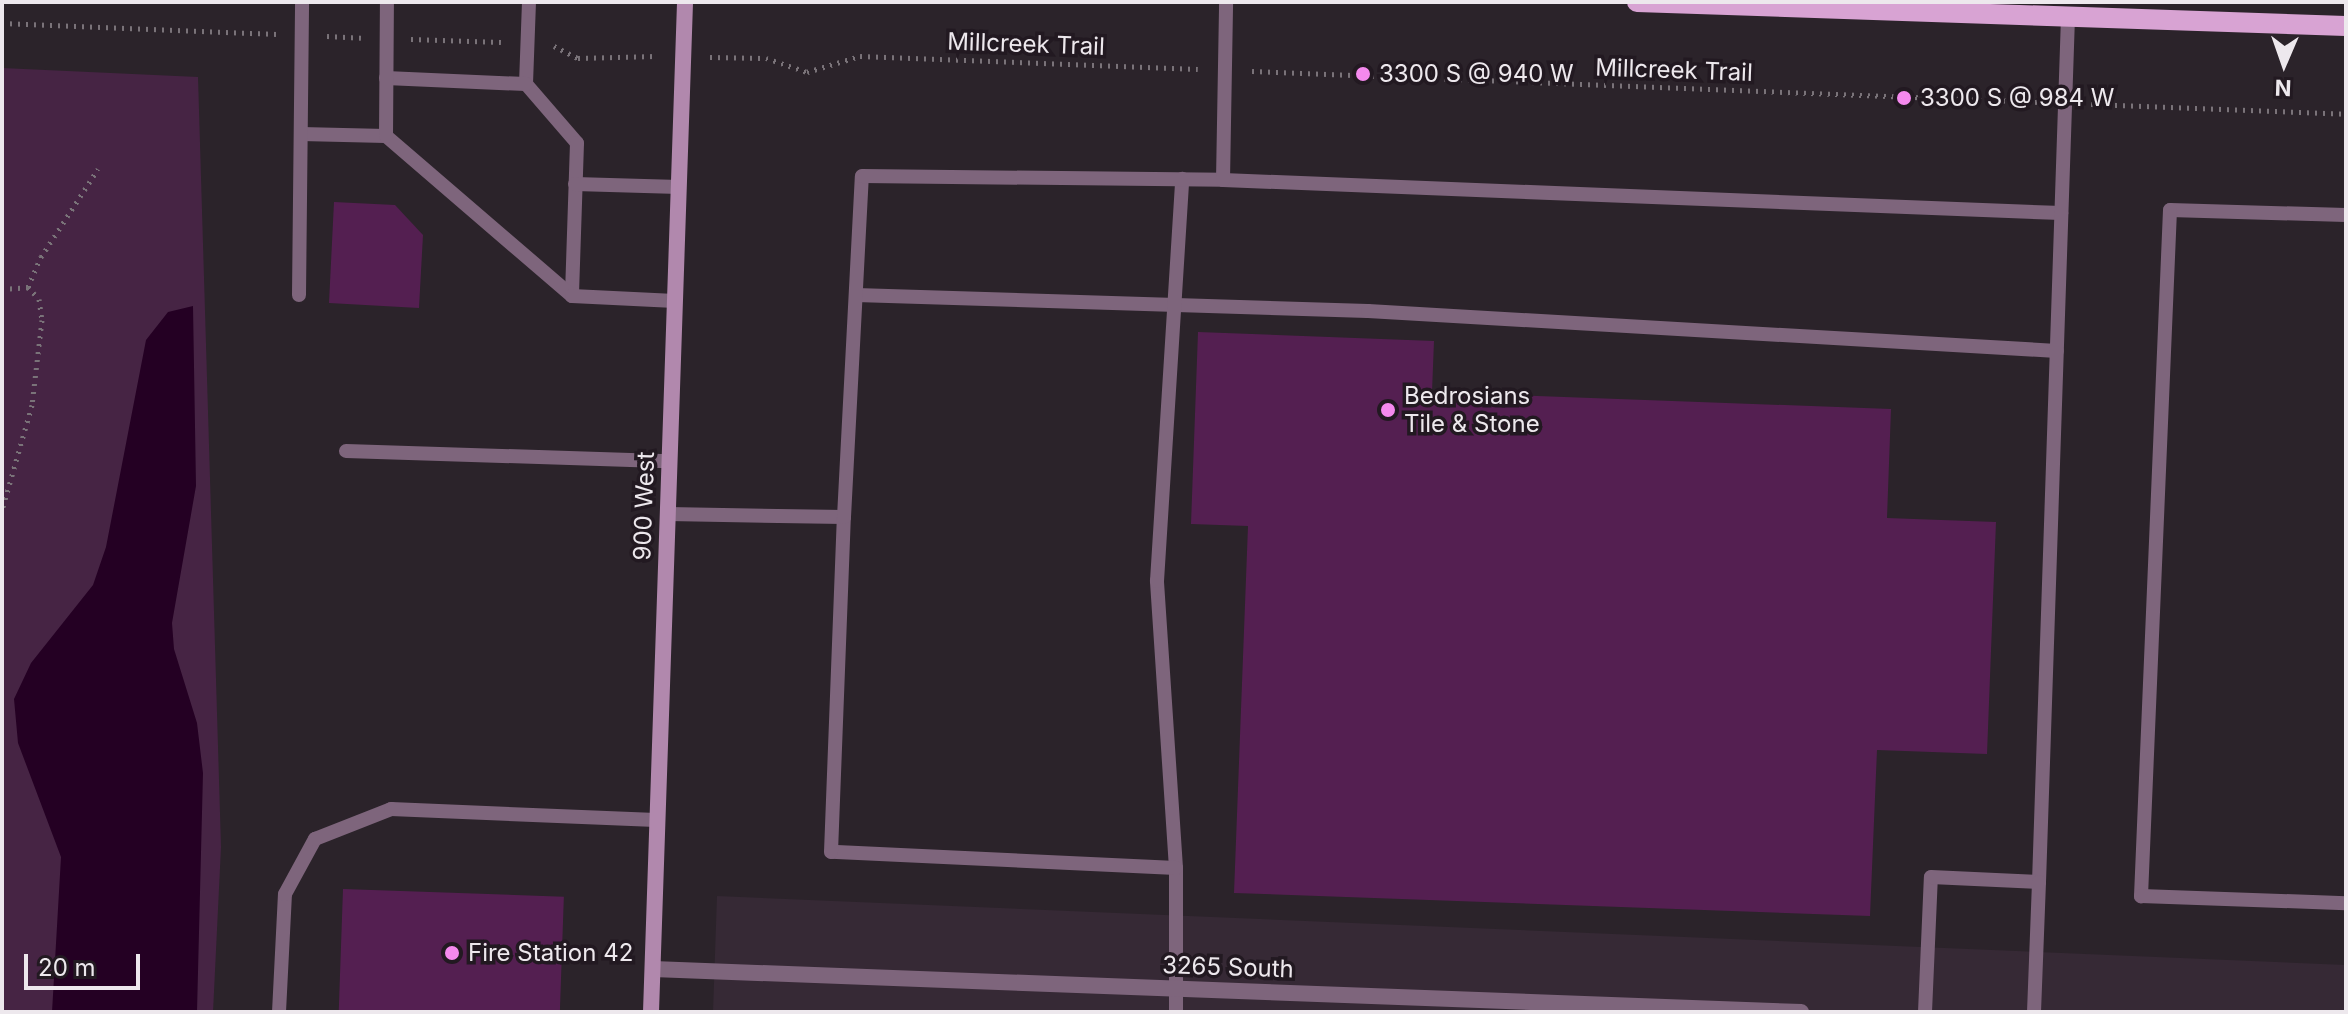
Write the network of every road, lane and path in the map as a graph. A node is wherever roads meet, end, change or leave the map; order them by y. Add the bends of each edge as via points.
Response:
1 (302, 2) edge
2 (387, 2) edge
3 (529, 2) edge
4 (685, 2) edge
5 (1226, 2) edge
6 (1637, 2) edge
7 (2079, 12) edge
8 (2346, 26) edge
9 (766, 58) dead end
10 (1225, 70) junction
11 (386, 78) junction
12 (526, 84) junction
13 (1997, 92) dead end
14 (1997, 101) junction
15 (2065, 103) junction
16 (2346, 114) edge
17 (301, 134) junction
18 (386, 136) junction
19 (98, 169) dead end
20 (1182, 179) junction
21 (1223, 180) junction
22 (575, 184) junction
23 (679, 187) junction
24 (2061, 213) junction
25 (2346, 215) edge
26 (28, 287) junction
27 (2, 289) edge
28 (299, 295) dead end
29 (856, 295) junction
30 (572, 296) junction
31 (675, 301) junction
32 (1172, 305) junction
33 (2057, 351) junction
34 (346, 451) dead end
35 (669, 461) junction
36 (2, 510) edge
37 (668, 514) junction
38 (844, 517) junction
39 (656, 820) junction
40 (1176, 868) junction
41 (2039, 882) junction
42 (2346, 903) edge
43 (653, 969) junction
44 (1176, 989) junction
45 (279, 1012) edge
46 (651, 1012) edge
47 (1176, 1012) edge
48 (1801, 1012) edge
49 (1925, 1012) edge
50 (2034, 1012) edge

1 - 17 lane
2 - 11 lane
3 - 12 lane
4 - 23 main road, 900 West
5 - 10 lane
6 - 7 main road
7 - 8 main road
7 - 15 lane
9 - 10 path, Millcreek Trail via 807,72 860,56
10 - 14 path, Millcreek Trail
10 - 21 lane
11 - 12 lane
11 - 18 lane
12 - 22 lane via 577,143
13 - 14 path
14 - 15 path, Millcreek Trail
15 - 16 path, Millcreek Trail
15 - 24 lane
17 - 18 lane
17 - 28 lane
18 - 30 lane
19 - 26 path via 41,257
20 - 21 lane
20 - 29 lane via 862,176
20 - 32 lane
21 - 24 lane
22 - 23 lane
22 - 30 lane
23 - 31 main road, 900 West
24 - 33 lane
25 - 42 lane via 2170,210 2141,896
26 - 27 path
26 - 36 path via 39,299 42,320 38,364
29 - 32 lane
29 - 38 lane
30 - 31 lane
31 - 35 main road, 900 West
32 - 33 lane
32 - 40 lane via 1157,581
33 - 41 lane
34 - 35 lane
35 - 37 main road, 900 West
37 - 38 lane
37 - 39 main road, 900 West
38 - 40 lane via 831,852
39 - 43 main road, 900 West
39 - 45 lane via 391,809 315,839 285,894
40 - 44 lane
41 - 49 lane via 1931,877
41 - 50 lane
43 - 44 street, 3265 South
43 - 46 main road, 900 West
44 - 47 lane
44 - 48 street, 3265 South

